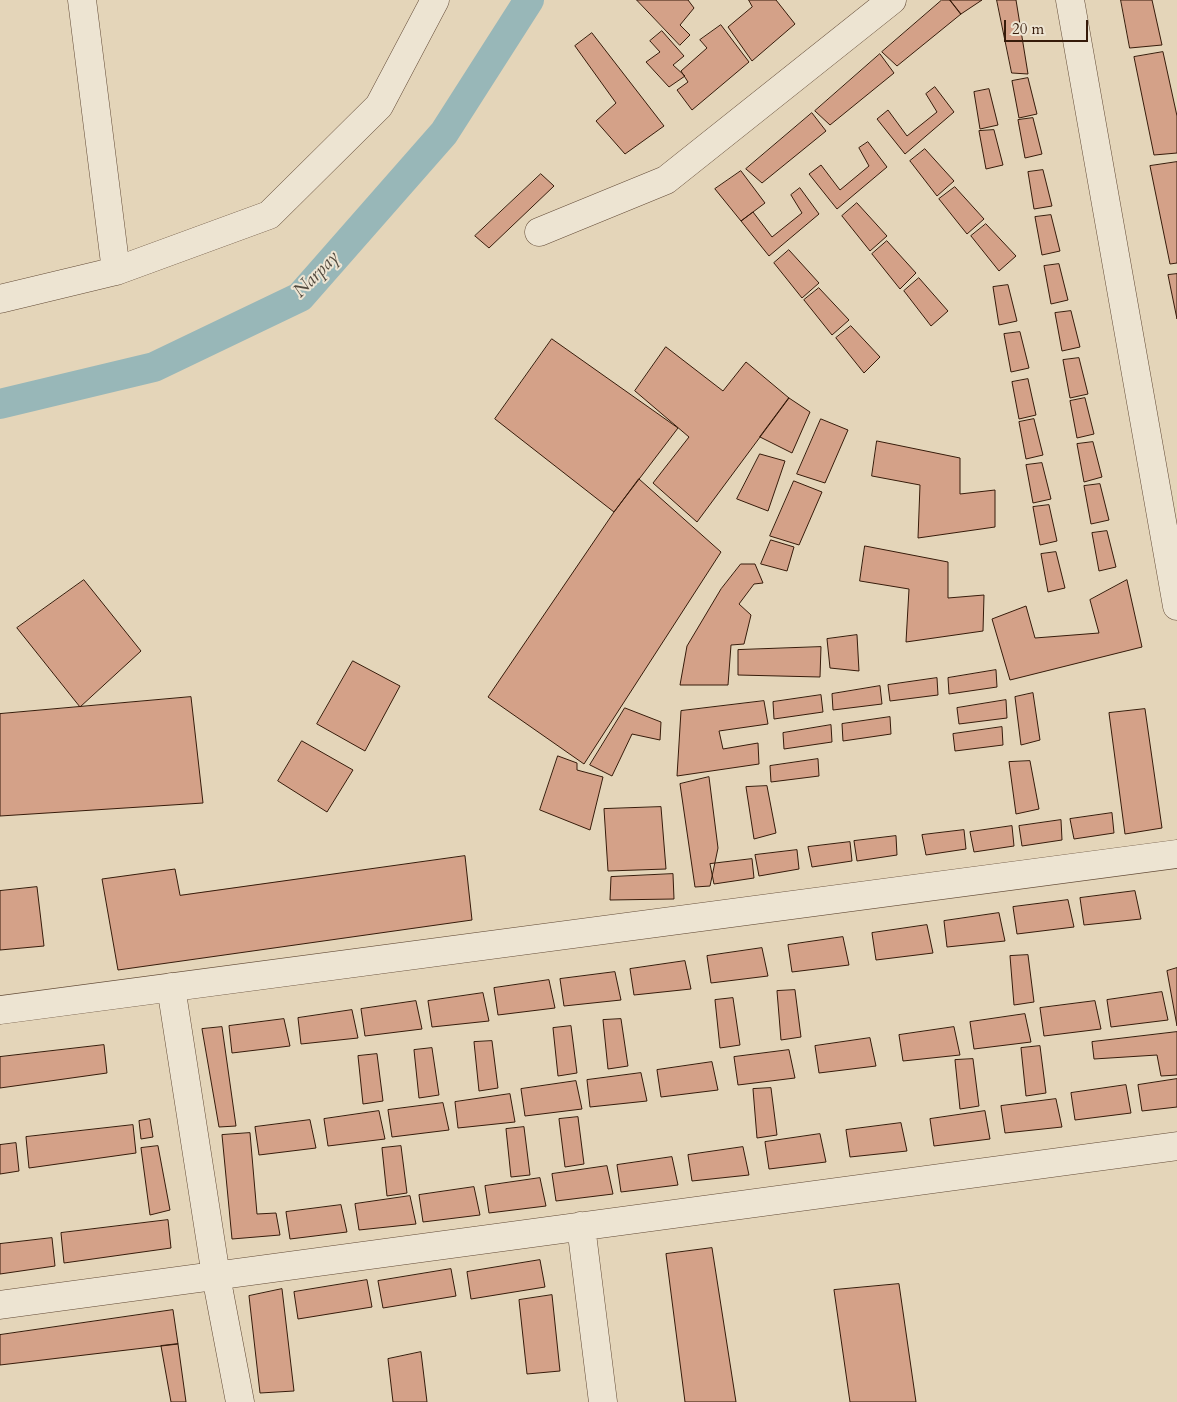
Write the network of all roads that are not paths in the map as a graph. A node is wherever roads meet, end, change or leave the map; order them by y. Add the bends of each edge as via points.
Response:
1 (82, 0) edge
2 (435, 0) edge
3 (892, 0) edge
4 (1070, 0) edge
5 (539, 232) dead end
6 (116, 272) junction
7 (0, 299) edge
8 (1177, 606) edge
9 (1177, 854) edge
10 (170, 987) junction
11 (0, 1010) edge
12 (1177, 1146) edge
13 (581, 1226) junction
14 (216, 1276) junction
15 (0, 1305) edge
16 (240, 1402) edge
17 (603, 1402) edge

1 - 6 street
2 - 6 street via 379,106 269,215
3 - 5 street via 666,180
4 - 8 street
6 - 7 street
9 - 10 street
10 - 11 street
10 - 14 street
12 - 13 street
13 - 14 street
13 - 17 street
14 - 15 street
14 - 16 street

